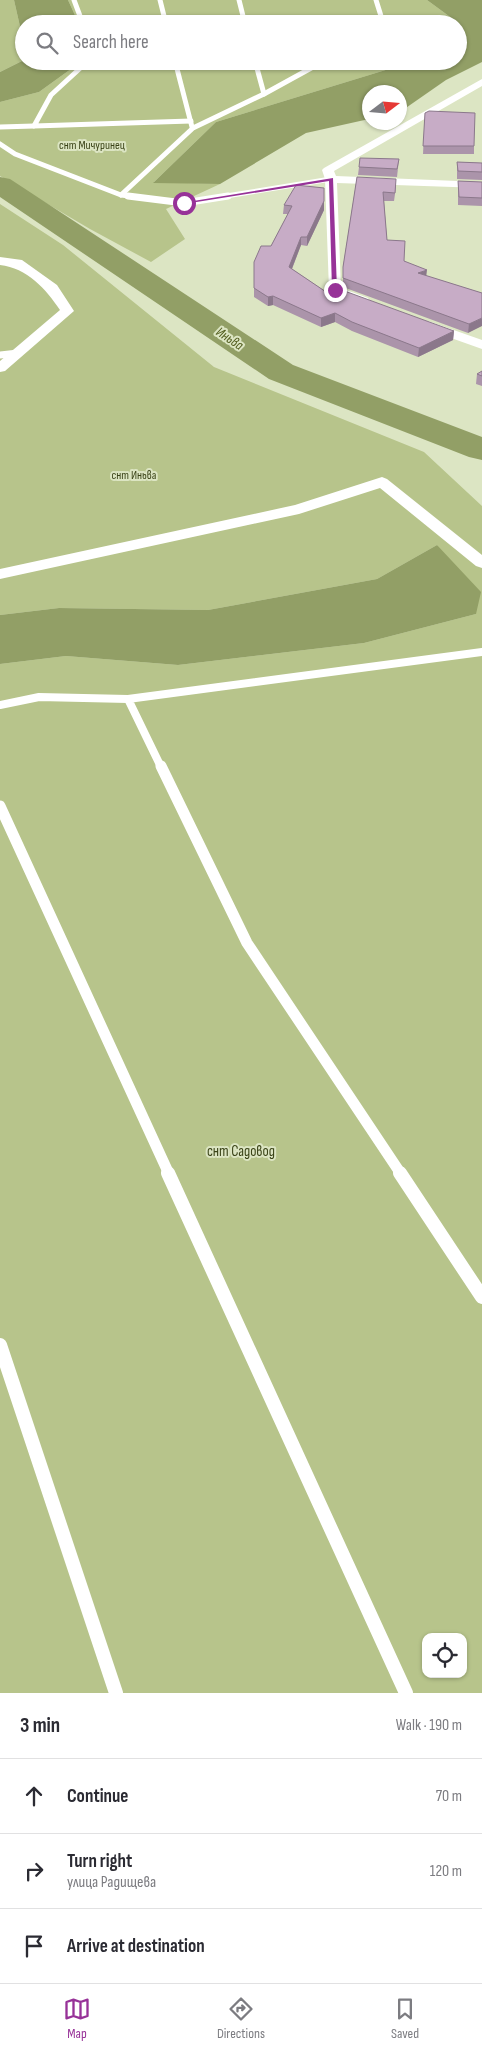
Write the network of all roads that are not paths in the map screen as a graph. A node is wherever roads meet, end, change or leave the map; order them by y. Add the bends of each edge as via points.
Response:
1 (74, 0) edge
2 (160, 0) edge
3 (239, 0) edge
4 (376, 0) edge
5 (80, 15) edge
6 (164, 15) edge
7 (243, 15) edge
8 (381, 15) edge
9 (78, 70) edge
10 (177, 70) edge
11 (257, 70) edge
12 (308, 70) edge
13 (482, 82) edge
14 (264, 94) junction
15 (191, 121) junction
16 (34, 126) junction
17 (0, 127) edge
18 (192, 128) junction
19 (0, 144) edge
20 (331, 179) junction
21 (482, 185) edge
22 (121, 196) junction
23 (0, 261) edge
24 (372, 304) edge
25 (418, 321) edge
26 (482, 344) edge
27 (18, 353) junction
28 (0, 355) edge
29 (0, 368) edge
30 (482, 563) edge
31 (0, 574) edge
32 (482, 652) edge
33 (128, 700) junction
34 (0, 705) edge
35 (0, 806) edge
36 (482, 1297) edge
37 (0, 1345) edge
38 (116, 1693) edge
39 (406, 1693) edge

1 - 5 lane
2 - 6 lane
3 - 7 lane
4 - 8 lane
9 - 16 lane via 51,95
10 - 15 lane
11 - 14 lane
12 - 14 lane
13 - 20 street via 328,170
14 - 18 lane
15 - 16 lane
15 - 18 lane
16 - 17 lane
18 - 22 lane
19 - 22 lane via 15,154
20 - 21 street
20 - 22 lane via 184,203
20 - 24 street via 335,290
23 - 27 street via 18,263 52,288 67,311
25 - 26 street
27 - 28 lane
27 - 29 street
30 - 31 street via 382,482 299,509
32 - 33 lane
33 - 34 lane via 40,697
33 - 36 lane via 247,943
35 - 39 lane
37 - 38 lane

